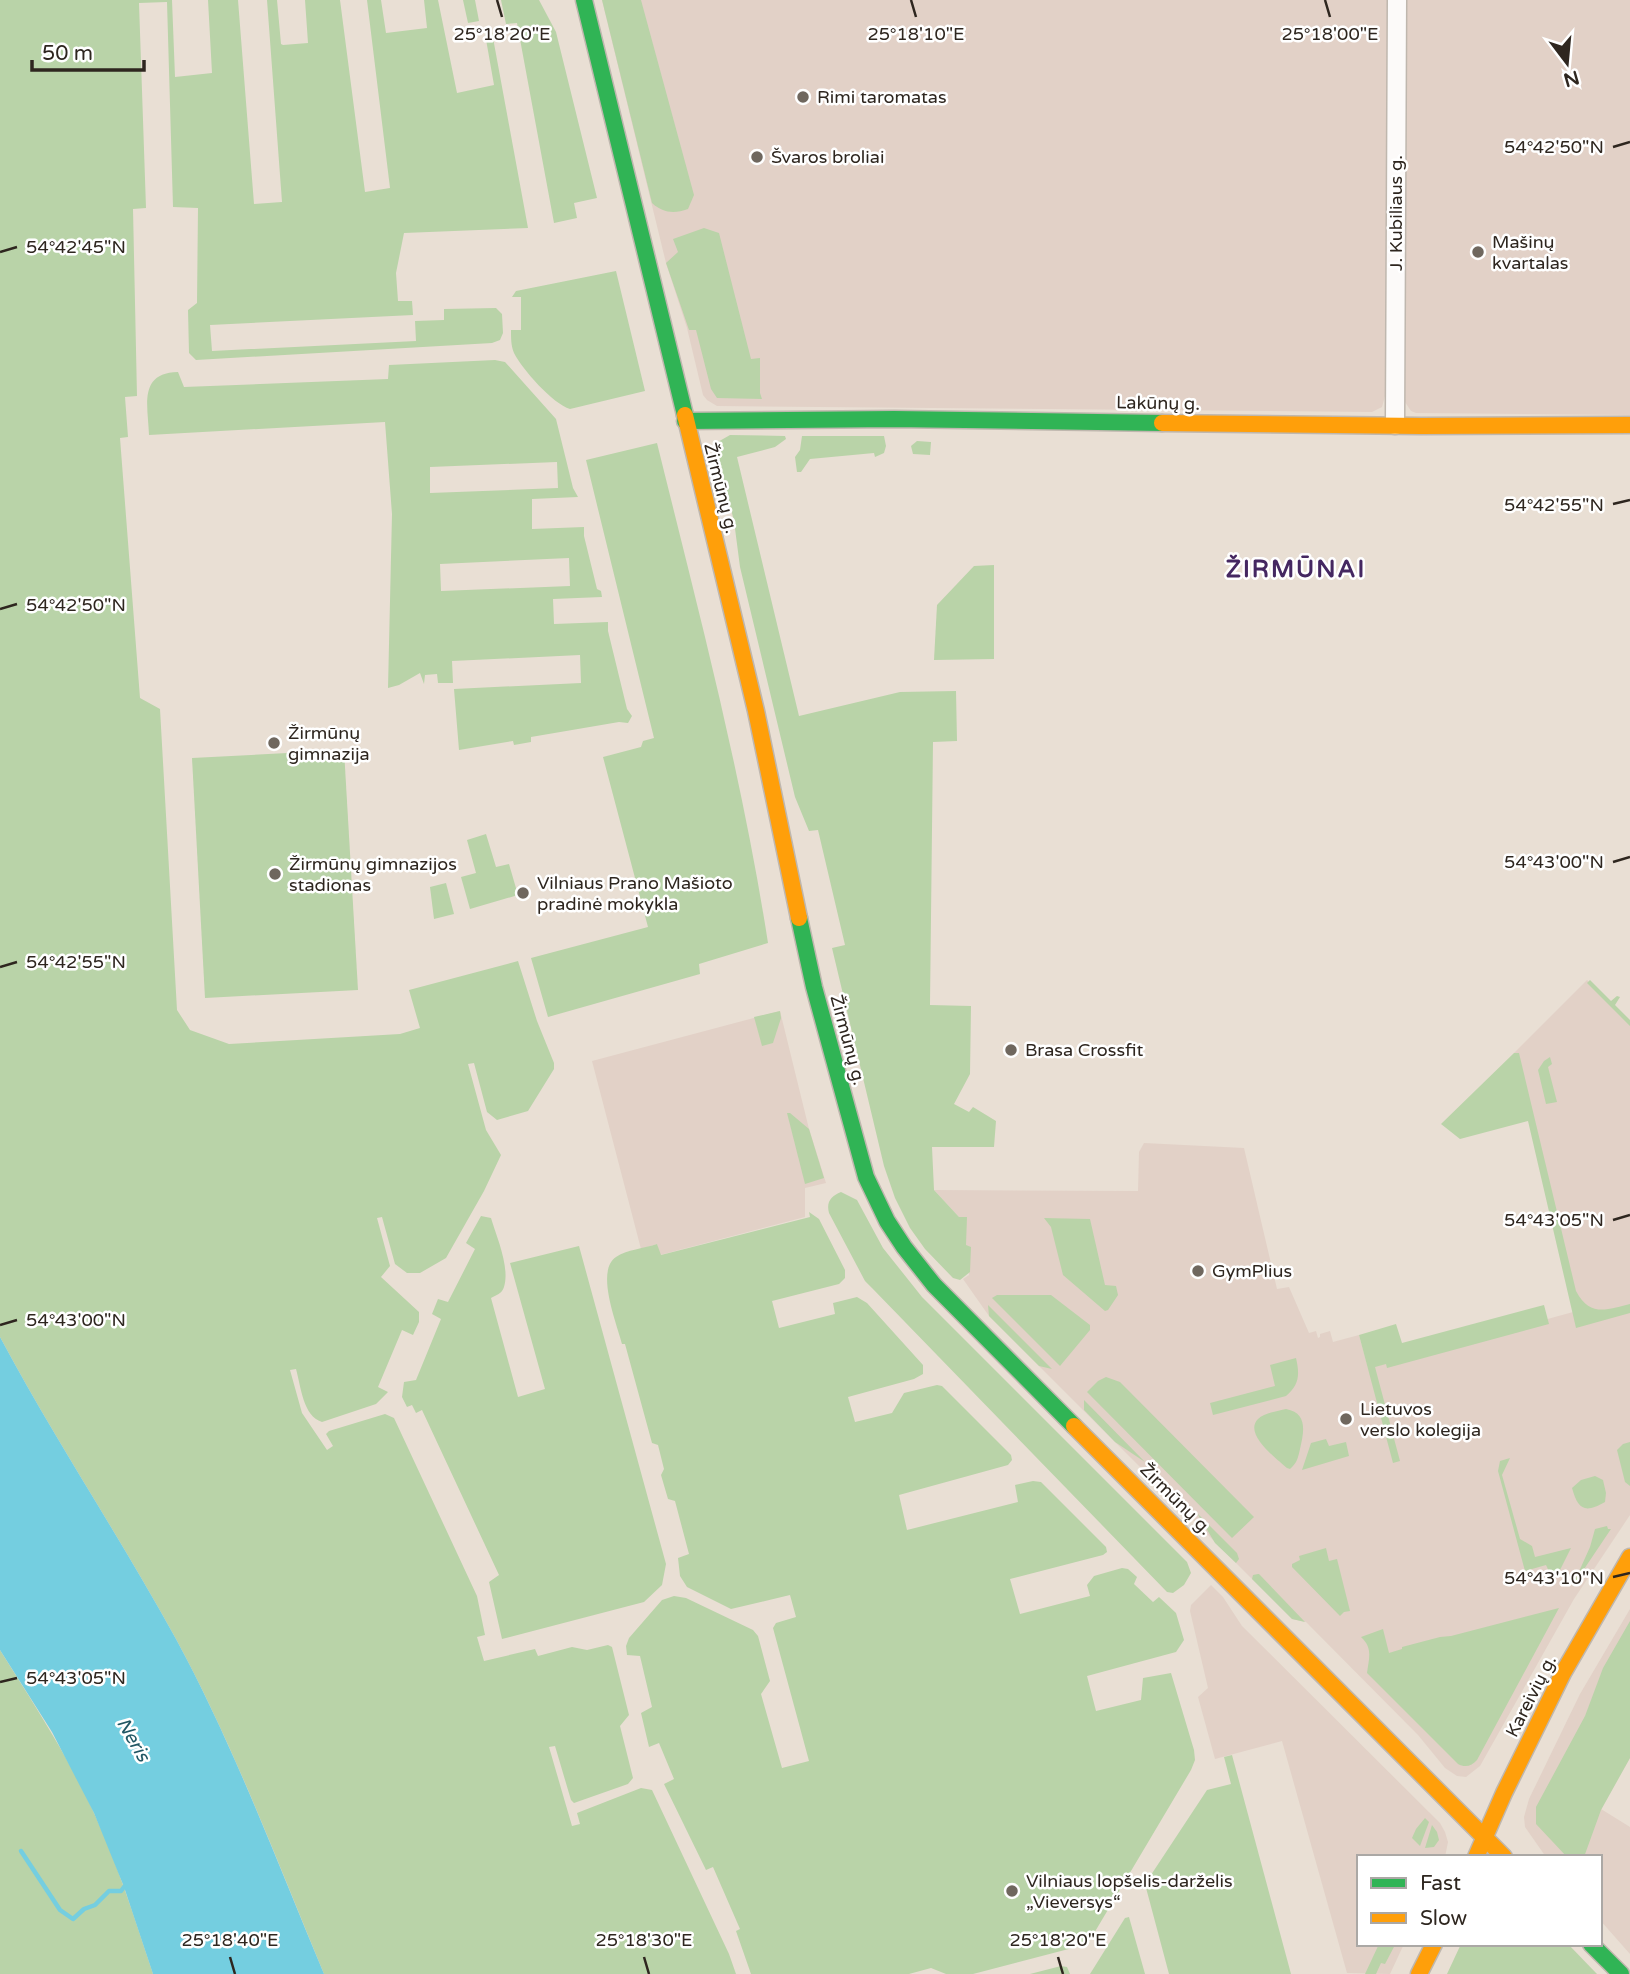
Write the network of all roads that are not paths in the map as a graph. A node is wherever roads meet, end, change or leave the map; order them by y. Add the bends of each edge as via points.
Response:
1 (584, 0) edge
2 (1398, 0) edge
3 (685, 421) junction
4 (1395, 425) junction
5 (1630, 425) edge
6 (1630, 1557) edge
7 (1485, 1838) junction
8 (1477, 1855) edge
9 (1502, 1855) edge
10 (1433, 1946) edge
11 (1593, 1946) edge
12 (1419, 1974) edge
13 (1621, 1974) edge

1 - 3 main road, Žirmūnų g.
2 - 4 street, J. Kubiliaus g.
3 - 4 main road, Lakūnų g.
3 - 7 main road, Žirmūnų g. via 756,711 814,987 866,1177 887,1224 934,1285
4 - 5 main road, Lakūnų g.
6 - 7 main road, Kareivių g. via 1563,1673
7 - 8 main road, Kareivių g.
7 - 9 main road, Žirmūnų g.
10 - 12 main road
11 - 13 main road

